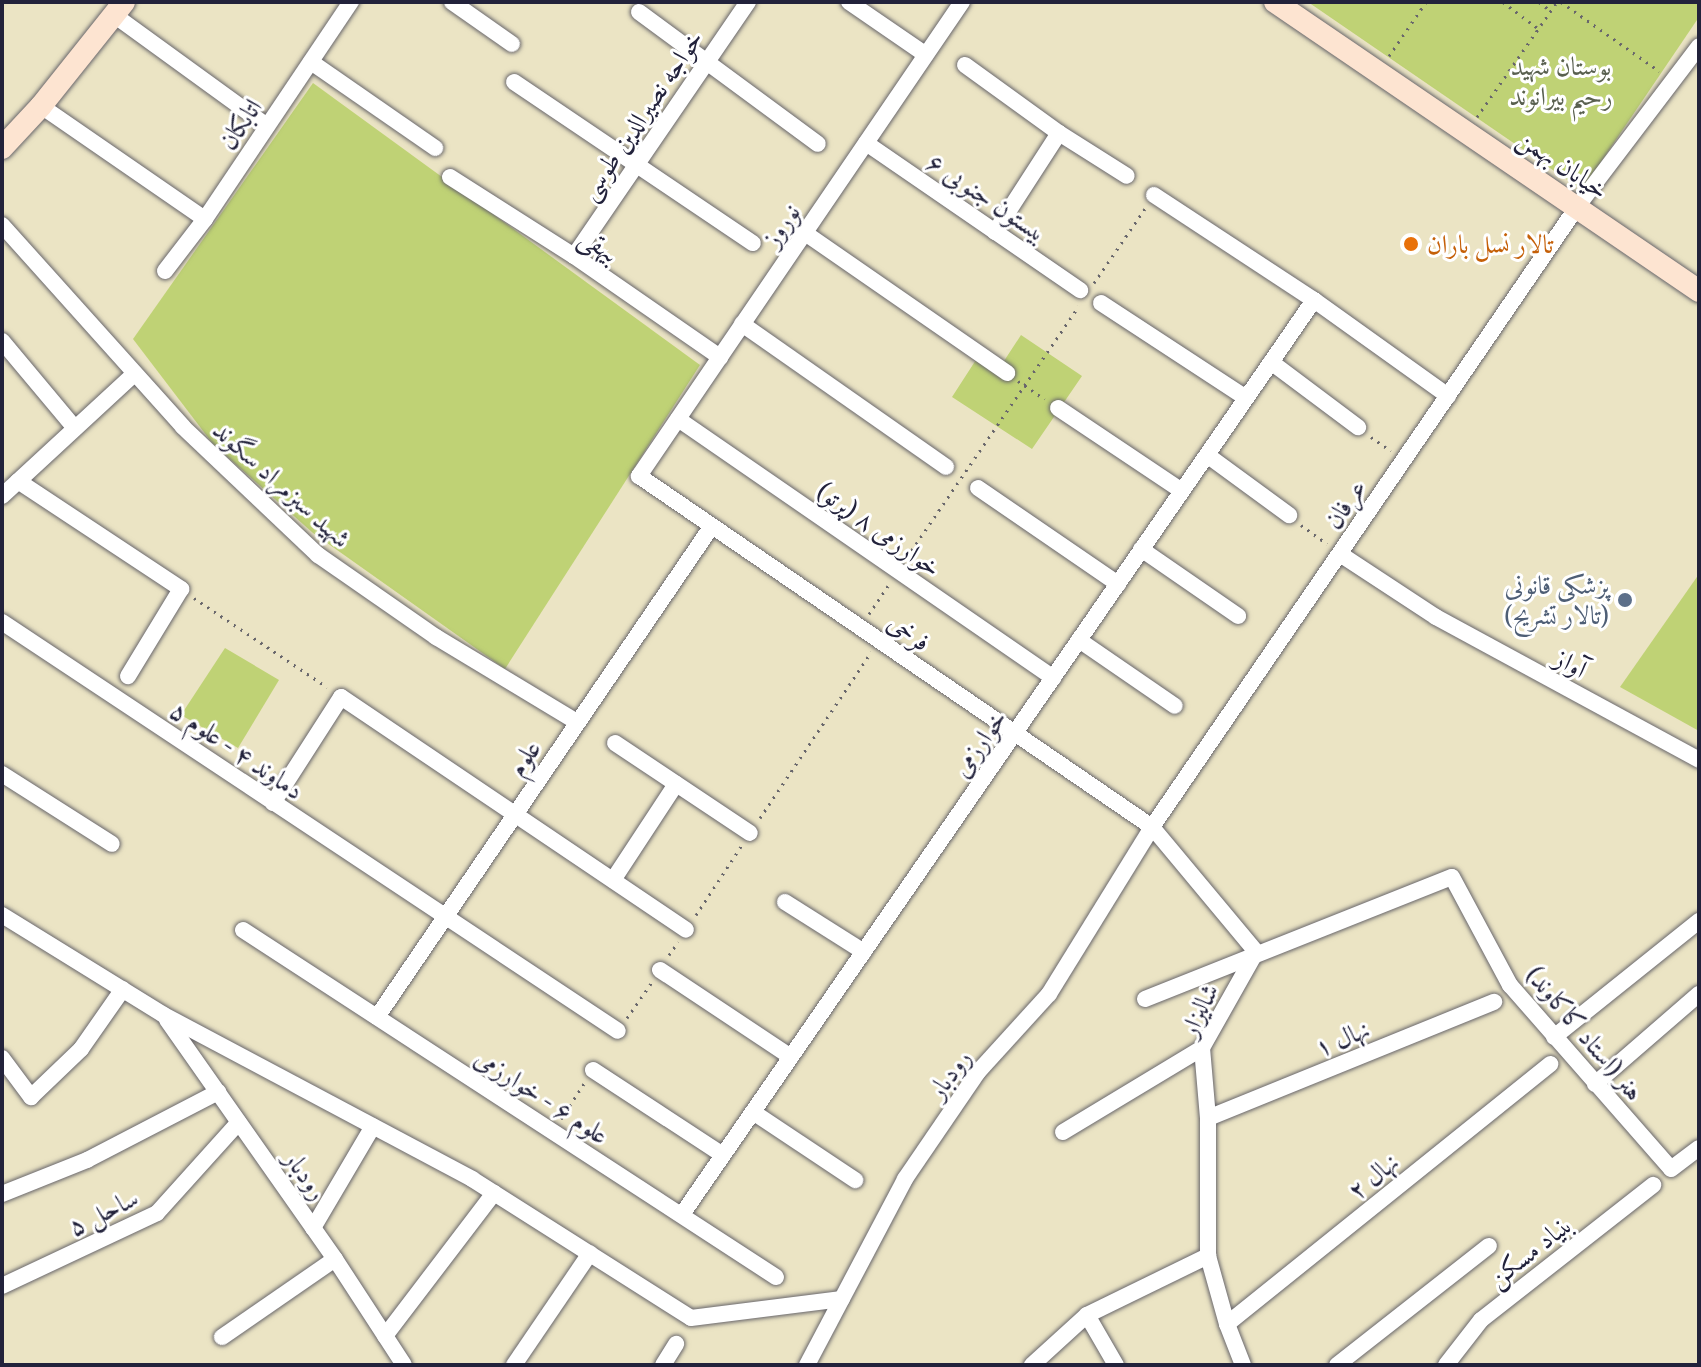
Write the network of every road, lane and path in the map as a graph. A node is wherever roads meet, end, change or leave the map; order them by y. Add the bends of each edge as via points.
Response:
1 (452, 2) edge
2 (748, 2) edge
3 (849, 2) edge
4 (962, 2) edge
5 (1275, 2) edge
6 (1426, 2) edge
7 (1503, 2) edge
8 (1539, 2) edge
9 (1559, 2) edge
10 (346, 4) edge
11 (119, 8) edge
12 (1551, 11) junction
13 (639, 12) dead end
14 (1539, 29) junction
15 (512, 44) dead end
16 (1699, 46) edge
17 (926, 55) junction
18 (311, 62) junction
19 (707, 63) junction
20 (965, 65) dead end
21 (1378, 72) junction
22 (1673, 80) junction
23 (514, 82) dead end
24 (41, 106) junction
25 (267, 126) junction
26 (1466, 132) junction
27 (1059, 133) junction
28 (866, 143) junction
29 (818, 144) dead end
30 (2, 148) edge
31 (435, 148) dead end
32 (637, 163) junction
33 (1127, 176) dead end
34 (450, 177) dead end
35 (1154, 195) joint
36 (1577, 207) junction
37 (205, 219) junction
38 (2, 225) edge
39 (995, 232) junction
40 (805, 233) junction
41 (753, 243) dead end
42 (574, 256) junction
43 (165, 271) dead end
44 (1080, 290) dead end
45 (1699, 291) edge
46 (1314, 300) junction
47 (1101, 303) dead end
48 (742, 324) junction
49 (2, 341) edge
50 (720, 357) junction
51 (1271, 362) junction
52 (1007, 373) joint
53 (134, 374) junction
54 (1024, 385) junction
55 (1448, 396) junction
56 (1246, 398) junction
57 (1058, 408) joint
58 (678, 419) junction
59 (74, 427) junction
60 (1358, 427) joint
61 (1207, 455) junction
62 (1404, 460) junction
63 (946, 467) joint
64 (639, 476) joint
65 (962, 477) junction
66 (18, 481) junction
67 (978, 488) joint
68 (1182, 491) junction
69 (2, 496) edge
70 (1289, 515) joint
71 (712, 526) junction
72 (1141, 549) junction
73 (1340, 554) junction
74 (898, 571) junction
75 (1118, 584) junction
76 (181, 589) junction
77 (1238, 616) dead end
78 (2, 622) edge
79 (860, 628) junction
80 (878, 640) junction
81 (1079, 640) junction
82 (128, 676) dead end
83 (1053, 678) junction
84 (341, 697) junction
85 (1175, 706) dead end
86 (577, 722) junction
87 (1014, 734) junction
88 (615, 743) dead end
89 (1699, 760) edge
90 (2, 774) edge
91 (676, 784) junction
92 (273, 803) junction
93 (516, 813) junction
94 (1152, 827) junction
95 (750, 833) junction
96 (112, 844) dead end
97 (613, 880) junction
98 (785, 902) dead end
99 (2, 915) edge
100 (445, 917) junction
101 (1699, 921) edge
102 (243, 930) dead end
103 (686, 930) junction
104 (864, 952) junction
105 (1256, 952) junction
106 (660, 970) junction
107 (123, 989) junction
108 (1699, 994) edge
109 (1145, 999) dead end
110 (1494, 1002) dead end
111 (164, 1015) junction
112 (377, 1017) junction
113 (618, 1031) joint
114 (1554, 1037) junction
115 (1202, 1048) junction
116 (791, 1057) junction
117 (2, 1058) edge
118 (1550, 1064) dead end
119 (593, 1070) joint
120 (1595, 1084) junction
121 (218, 1092) junction
122 (753, 1112) junction
123 (1208, 1118) junction
124 (239, 1122) junction
125 (373, 1126) junction
126 (552, 1132) junction
127 (1063, 1132) dead end
128 (1699, 1148) edge
129 (723, 1155) junction
130 (855, 1180) dead end
131 (1653, 1185) dead end
132 (494, 1193) junction
133 (2, 1194) edge
134 (683, 1213) junction
135 (313, 1228) junction
136 (1489, 1246) dead end
137 (590, 1253) junction
138 (1208, 1256) junction
139 (335, 1259) junction
140 (776, 1277) dead end
141 (2, 1286) edge
142 (842, 1299) junction
143 (1087, 1315) junction
144 (1227, 1324) junction
145 (385, 1336) junction
146 (222, 1337) dead end
147 (676, 1344) dead end
148 (404, 1365) edge
149 (514, 1365) edge
150 (663, 1365) edge
151 (807, 1365) edge
152 (1032, 1365) edge
153 (1116, 1365) edge
154 (1243, 1365) edge
155 (1337, 1365) edge
156 (1446, 1365) edge

1 - 15 street
2 - 19 street, خواجه نصیرالدین طوسی
3 - 17 street
4 - 17 street, نوروز
5 - 21 street, خیابان بهمن
6 - 21 path
7 - 14 path
8 - 12 path
9 - 12 path
9 - 22 path
10 - 18 street, اتابکان
11 - 24 street
11 - 25 street
12 - 14 path
13 - 19 street
14 - 26 path
16 - 22 street, عرفان
17 - 28 street, نوروز
18 - 25 street, اتابکان
18 - 31 street
19 - 29 street
19 - 32 street, خواجه نصیرالدین طوسی
20 - 27 street
21 - 26 street, خیابان بهمن
22 - 36 street, عرفان
23 - 32 street
24 - 30 street
24 - 37 street
25 - 37 street, اتابکان
26 - 36 street, خیابان بهمن
27 - 33 street
27 - 39 street
28 - 39 street, بیستون جنوبی ۶
28 - 40 street, نوروز
32 - 41 street
32 - 42 street, خواجه نصیرالدین طوسی
34 - 42 street, بیهقی
35 - 46 street
35 - 54 path
36 - 45 street, خیابان بهمن
36 - 55 street, عرفان
37 - 43 street, اتابکان
38 - 53 street, شهید سبزمراد سگوند
39 - 44 street, بیستون جنوبی ۶
40 - 48 street, نوروز
40 - 52 street
42 - 50 street, بیهقی
46 - 51 street, خوارزمی
46 - 55 street
47 - 56 street
48 - 50 street, نوروز
48 - 63 street
49 - 59 street
50 - 58 street, نوروز
51 - 56 street, خوارزمی
51 - 60 street
52 - 54 path
53 - 59 street
53 - 86 street, شهید سبزمراد سگوند via 318,555 436,637
54 - 57 path
54 - 65 path
55 - 62 street, عرفان
56 - 61 street, خوارزمی
57 - 68 street
58 - 64 street, نوروز
58 - 74 street, خوارزمی ۸ (پرتو)
59 - 66 street
60 - 62 path
61 - 68 street, خوارزمی
61 - 70 street
62 - 73 street, عرفان
63 - 65 path
64 - 71 street, فرخی
65 - 67 path
65 - 74 path
66 - 69 street
66 - 76 street
67 - 75 street
68 - 72 street, خوارزمی
70 - 73 path
71 - 79 street, فرخی
71 - 86 street, علوم
72 - 75 street, خوارزمی
72 - 77 street
73 - 89 street, آواز via 1436,617
73 - 94 street, عرفان
74 - 79 path
74 - 83 street, خوارزمی ۸ (پرتو)
75 - 81 street, خوارزمی
76 - 82 street
76 - 84 path
78 - 92 street, دماوند ۴ - علوم ۵
79 - 80 street, فرخی
80 - 87 street, فرخی
80 - 95 path
81 - 83 street, خوارزمی
81 - 85 street
83 - 87 street, خوارزمی
84 - 92 street
84 - 93 street
86 - 93 street, علوم
87 - 94 street, فرخی
87 - 104 street, خوارزمی
88 - 91 street
90 - 96 street
91 - 95 street
91 - 97 street
92 - 100 street, دماوند ۴ - علوم ۵
93 - 97 street
93 - 100 street, علوم
94 - 105 street
94 - 142 street, رودبار via 1049,994 978,1072 905,1179
95 - 103 path
97 - 103 street
98 - 104 street
99 - 107 street
100 - 112 street, علوم
100 - 113 street, دماوند ۴ - علوم ۵
101 - 114 street
102 - 112 street, علوم ۶ - خوارزمی
103 - 106 path
104 - 116 street, خوارزمی
105 - 109 street
105 - 114 street, هنر (استاد کاکاوند) via 1452,877 1510,985
105 - 115 street, شالیزار
106 - 113 path
106 - 116 street
107 - 111 street
107 - 117 street via 81,1049 31,1097
108 - 120 street
110 - 123 street, نهال ۱
111 - 121 street, رودبار
111 - 125 street
112 - 126 street, علوم ۶ - خوارزمی
114 - 120 street, هنر (استاد کاکاوند)
115 - 123 street, شالیزار
115 - 127 street
116 - 122 street, خوارزمی
118 - 144 street, نهال ۲
119 - 126 path
119 - 129 street
120 - 128 street, هنر (استاد کاکاوند) via 1671,1169
121 - 124 street, رودبار
121 - 133 street via 87,1160
122 - 129 street, خوارزمی
122 - 130 street
123 - 138 street, شالیزار
124 - 135 street, رودبار
124 - 141 street, ساحل ۵ via 157,1213
125 - 132 street
125 - 135 street
126 - 134 street, علوم ۶ - خوارزمی
129 - 134 street, خوارزمی
131 - 156 street, بنیاد مسکن via 1481,1320
132 - 137 street
132 - 145 street
134 - 140 street, علوم ۶ - خوارزمی
135 - 139 street, رودبار
136 - 155 street
137 - 142 street via 691,1318
137 - 149 street
138 - 143 street
138 - 144 street, شالیزار
139 - 145 street, رودبار
139 - 146 street
142 - 151 street, رودبار
143 - 152 street
143 - 153 street
144 - 154 street, شالیزار
145 - 148 street, رودبار
147 - 150 street

